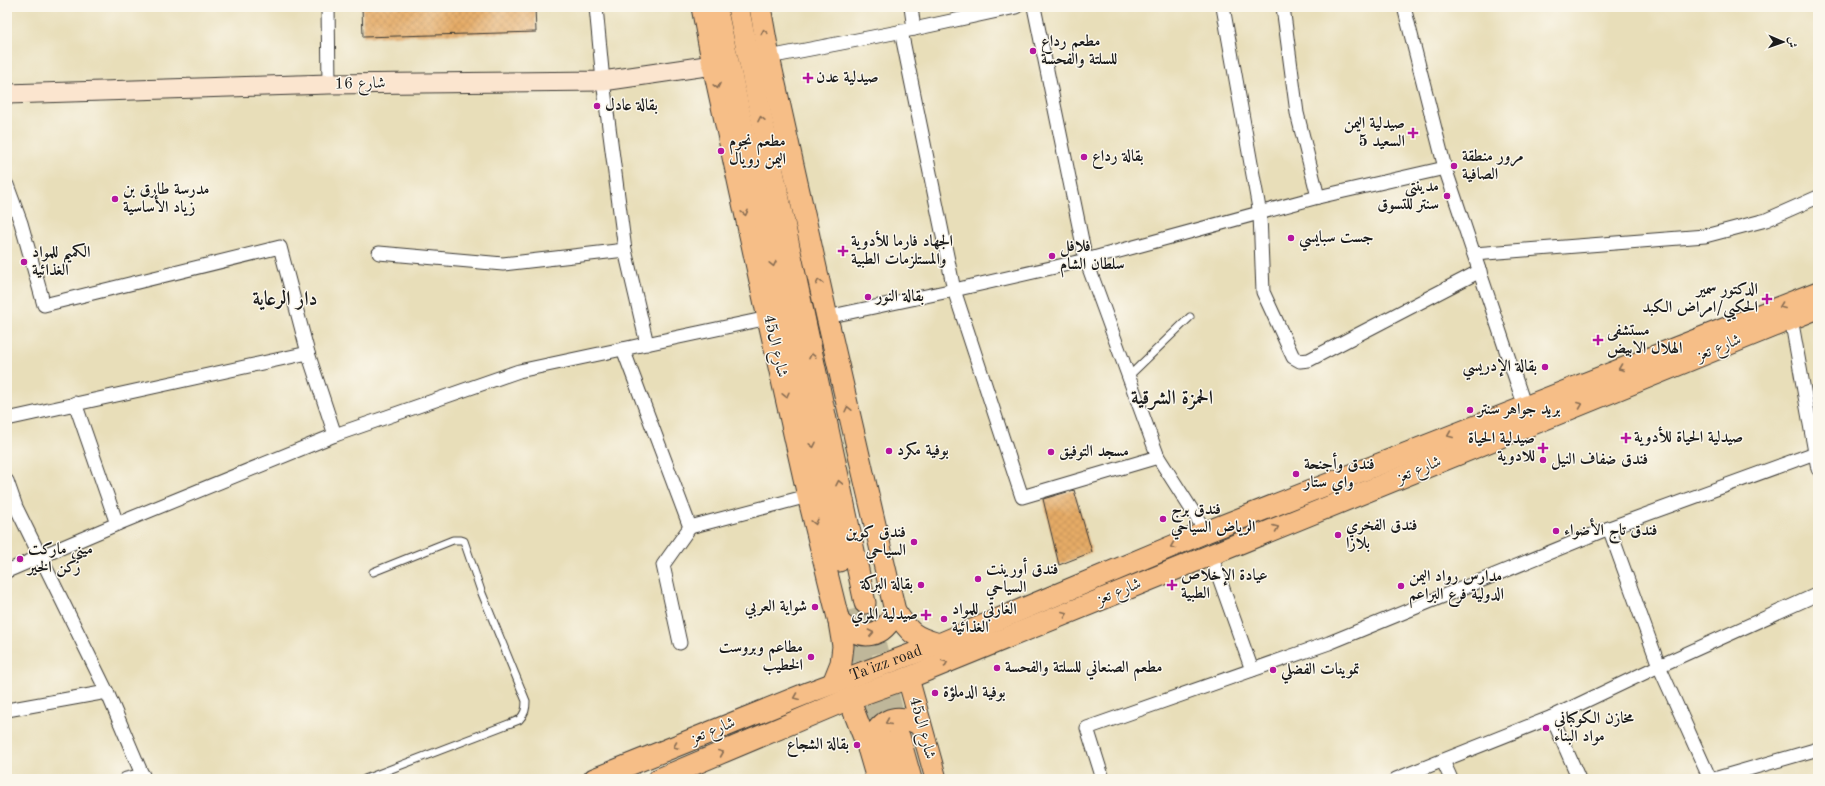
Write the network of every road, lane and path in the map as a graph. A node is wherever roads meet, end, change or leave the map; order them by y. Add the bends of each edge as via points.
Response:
1 (328, 7) edge
2 (596, 7) edge
3 (702, 7) edge
4 (716, 7) edge
5 (738, 7) edge
6 (760, 7) edge
7 (911, 7) edge
8 (1016, 7) edge
9 (1034, 7) edge
10 (1223, 7) edge
11 (1283, 7) edge
12 (1404, 7) edge
13 (908, 30) junction
14 (769, 57) junction
15 (713, 65) junction
16 (603, 81) junction
17 (329, 84) junction
18 (7, 94) edge
19 (1445, 168) junction
20 (7, 185) edge
21 (1318, 197) junction
22 (1818, 197) edge
23 (1260, 214) junction
24 (625, 250) junction
25 (378, 253) dead end
26 (1474, 254) junction
27 (1086, 260) junction
28 (1480, 271) junction
29 (954, 290) junction
30 (1818, 292) edge
31 (1818, 308) edge
32 (827, 317) junction
33 (1190, 317) dead end
34 (768, 318) junction
35 (1791, 318) junction
36 (647, 344) junction
37 (623, 349) junction
38 (308, 354) junction
39 (1128, 376) junction
40 (75, 403) junction
41 (1528, 415) junction
42 (7, 419) edge
43 (335, 435) junction
44 (1815, 453) junction
45 (1158, 457) junction
46 (1818, 470) edge
47 (7, 481) edge
48 (808, 496) junction
49 (12, 508) edge
50 (117, 524) junction
51 (690, 527) junction
52 (1609, 528) junction
53 (1206, 532) junction
54 (1212, 555) junction
55 (40, 557) junction
56 (7, 571) edge
57 (373, 572) dead end
58 (1818, 594) edge
59 (895, 611) junction
60 (851, 612) junction
61 (680, 643) dead end
62 (939, 644) junction
63 (1659, 666) junction
64 (1252, 670) junction
65 (908, 678) junction
66 (833, 683) junction
67 (107, 692) junction
68 (849, 700) junction
69 (7, 710) edge
70 (1552, 716) junction
71 (920, 725) junction
72 (883, 741) junction
73 (1818, 749) edge
74 (1443, 761) junction
75 (144, 777) edge
76 (126, 779) edge
77 (365, 779) edge
78 (594, 779) edge
79 (659, 779) edge
80 (877, 779) edge
81 (893, 779) edge
82 (912, 779) edge
83 (936, 779) edge
84 (1103, 779) edge
85 (1396, 779) edge
86 (1451, 779) edge
87 (1579, 779) edge
88 (1710, 779) edge
89 (1714, 779) edge

1 - 17 street
2 - 16 street
3 - 15 main road, شارع ال45
4 -> 60 main road, شارع ال45
60 -> 5 main road, شارع ال45
14 -> 6 main road
7 - 13 street
8 - 13 street
9 - 27 street
10 - 23 street
11 - 21 street via 1297,113
12 - 19 street
13 - 14 street
13 - 29 street
32 -> 14 main road
15 - 16 street, شارع 16
15 -> 34 main road, شارع ال45
16 - 17 street, شارع 16
16 - 24 street
17 - 18 street, شارع 16
19 - 21 street
19 - 26 street
20 - 38 street via 44,306 280,247
21 - 23 street
22 - 26 street via 1766,220 1705,236
23 - 27 street
23 - 28 street via 1263,292 1293,357 1300,361 1309,360
24 - 25 street via 503,264
24 - 36 street
26 - 28 street
27 - 29 street
27 - 39 street
28 - 41 street
29 - 32 street
29 - 45 street via 1022,497
30 -> 41 main road, شارع تعز
31 - 35 main road, شارع تعز
59 -> 32 main road
33 - 39 lane
34 - 36 street
34 -> 48 main road, شارع ال45
41 -> 35 main road, شارع تعز
35 - 44 street
36 - 37 street
37 - 43 street via 519,372
37 - 51 street
38 - 40 street
38 - 43 street
39 - 45 street
40 - 42 street
40 - 50 street
41 -> 53 main road, شارع تعز
54 -> 41 main road, شارع تعز
43 - 50 street
44 - 46 street
44 - 52 street
45 - 53 street
47 - 49 street
48 - 51 street
48 -> 60 main road, شارع ال45
49 - 55 street
50 - 55 street
51 - 61 street via 663,565
52 - 63 street
52 - 64 street via 1329,643
53 -> 62 main road, شارع تعز
54 - 64 street
65 -> 54 main road, شارع تعز
55 - 56 street
55 - 67 street
57 - 77 lane via 453,540 464,541 526,701 526,708 519,720
58 - 63 street
60 -> 59 main road via 848,630 860,635 882,630 891,621
59 - 62 main road via 905,626 918,638
60 - 66 main road, شارع ال45 via 842,646 841,663
62 - 66 main road, Ta'izz road
63 - 70 street
63 - 88 street
64 - 84 street via 1087,728
65 - 68 main road, Ta'izz road
65 - 71 main road, شارع ال45
66 -> 78 main road, شارع تعز
67 - 69 street
67 - 75 street
68 - 72 main road, شارع ال45
79 -> 68 main road, شارع تعز
70 - 74 street
70 - 87 street
71 -> 72 main road via 906,719 890,720 874,733
71 - 83 main road, شارع ال45
72 - 80 main road, شارع ال45
72 - 81 main road, شارع ال45
72 - 82 main road, شارع ال45
73 - 89 street
74 - 85 street
74 - 86 street
75 - 76 street

